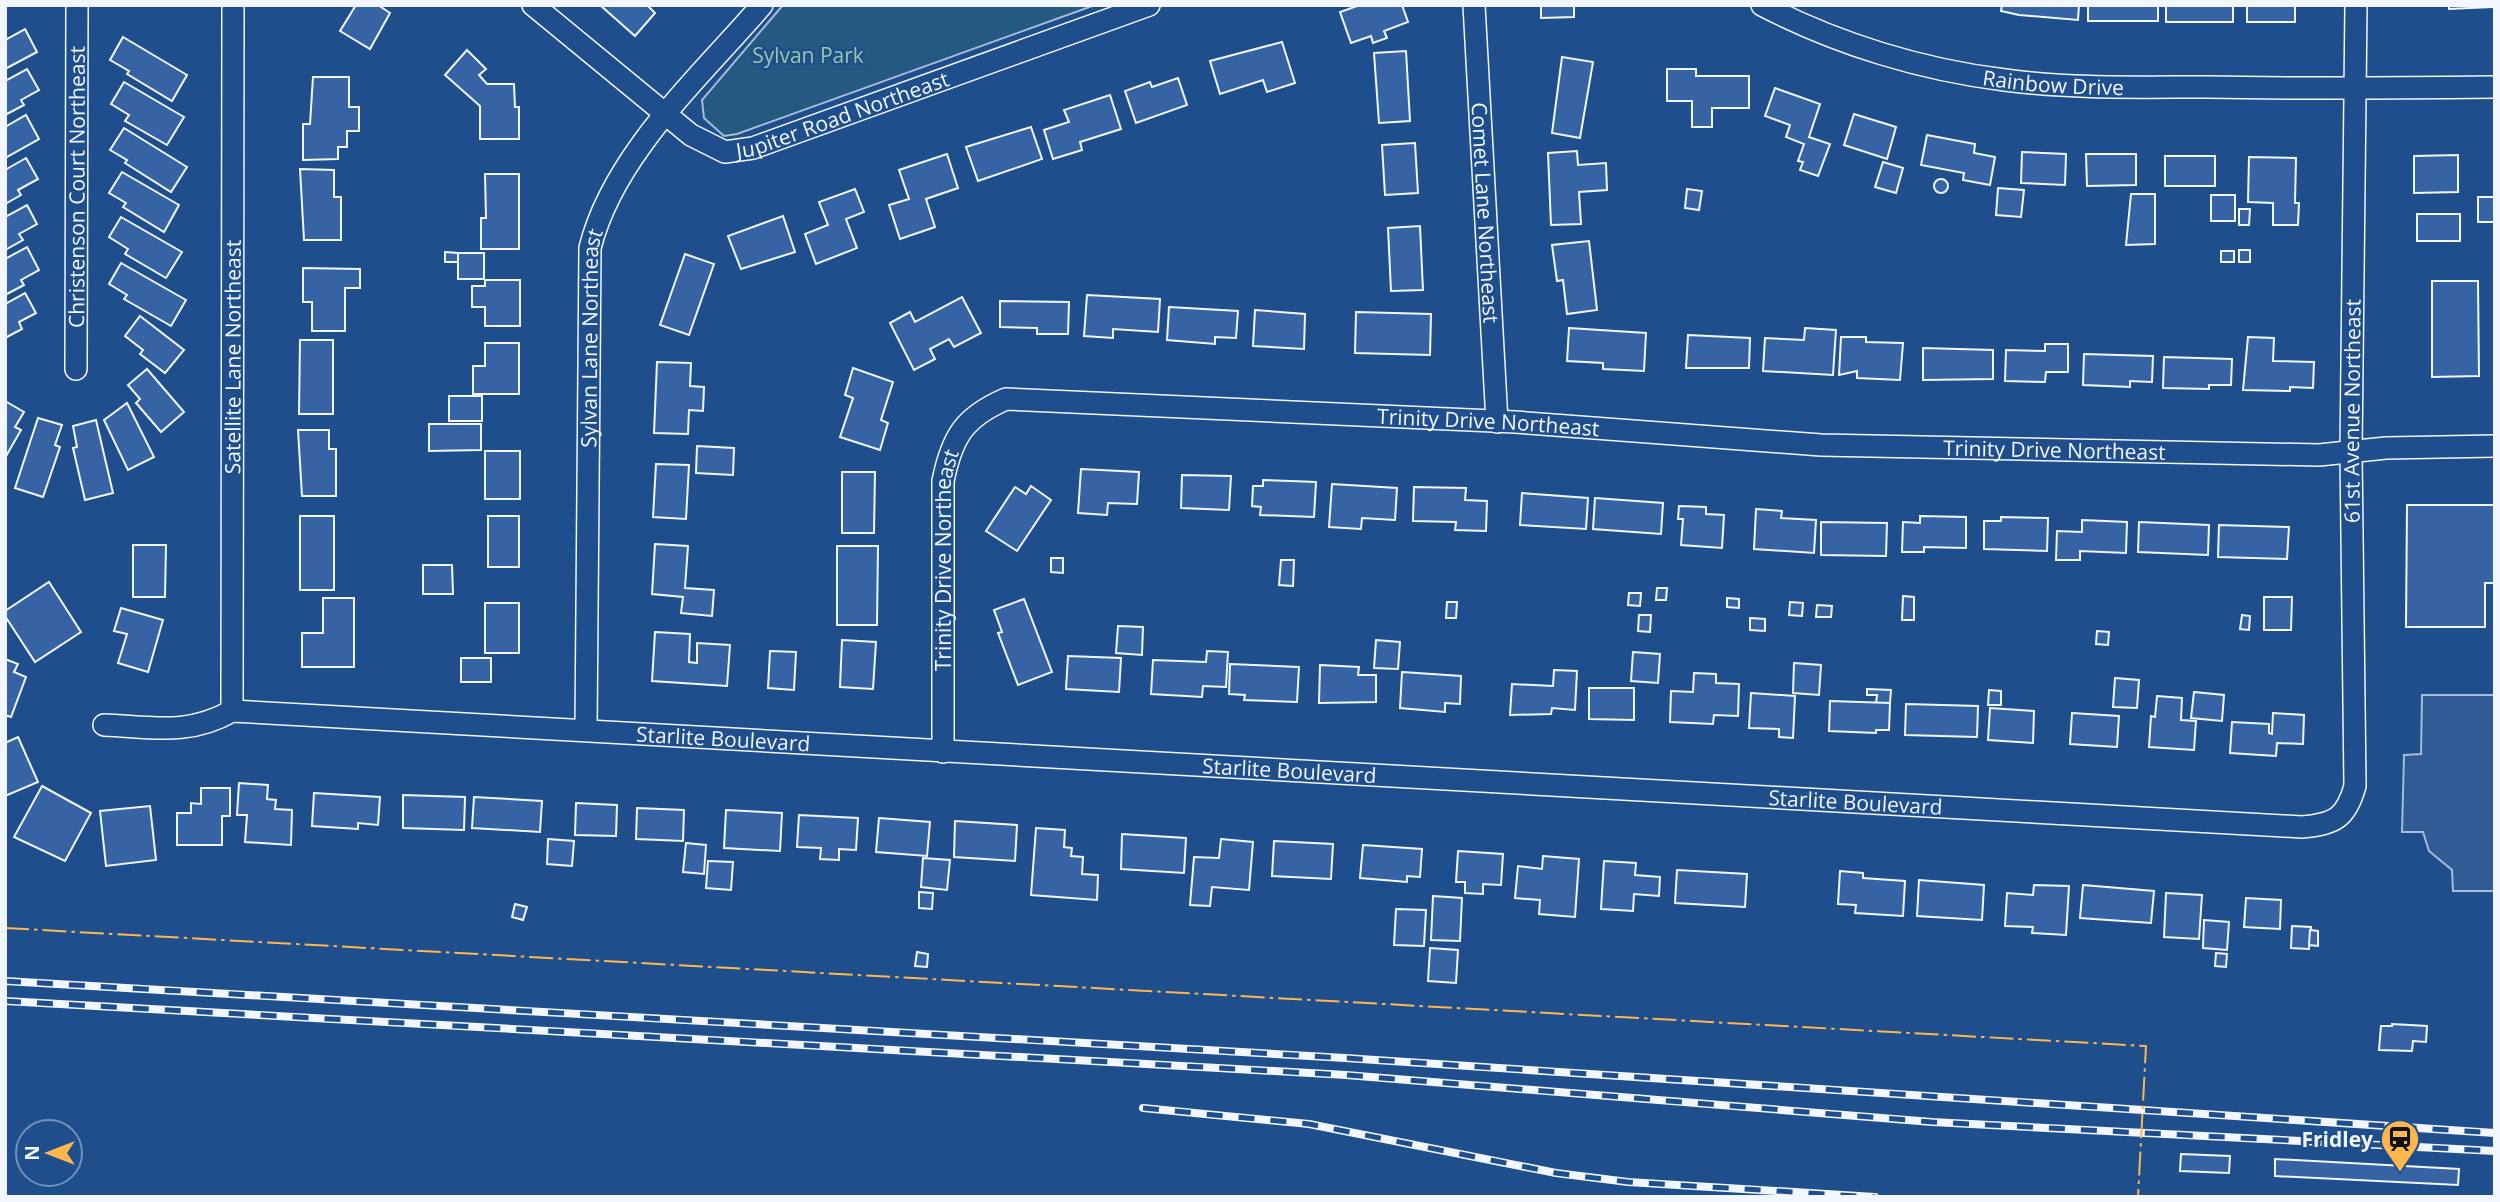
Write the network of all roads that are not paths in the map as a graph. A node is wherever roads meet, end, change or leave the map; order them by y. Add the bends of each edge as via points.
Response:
1 (77, 5) edge
2 (233, 5) edge
3 (533, 5) edge
4 (762, 5) edge
5 (1149, 5) edge
6 (1474, 5) edge
7 (1762, 5) edge
8 (2356, 5) edge
9 (2495, 87) edge
10 (2356, 89) junction
11 (665, 115) junction
12 (76, 369) dead end
13 (1497, 422) junction
14 (2495, 446) edge
15 (2351, 452) junction
16 (232, 711) junction
17 (104, 725) dead end
18 (586, 730) junction
19 (943, 752) junction
20 (2342, 815) joint

1 - 12 street, Christenson Court Northeast
2 - 16 street, Satellite Lane Northeast
3 - 11 street, Jupiter Road Northeast
4 - 11 street, Sylvan Lane Northeast
5 - 11 street, Jupiter Road Northeast via 753,148 725,152
6 - 13 street, Comet Lane Northeast
7 - 10 street, Rainbow Drive via 1845,42 2004,80 2072,86
8 - 10 street, 61st Avenue Northeast
9 - 10 street, Rainbow Drive
10 - 15 street, 61st Avenue Northeast
11 - 18 street, Sylvan Lane Northeast via 632,156 611,193 596,221 590,248
13 - 15 street, Trinity Drive Northeast via 1821,445
13 - 19 street, Trinity Drive Northeast via 1028,398 1006,399 983,409 962,428 949,452 943,481
14 - 15 street, Trinity Drive Northeast
15 - 20 street, 61st Avenue Northeast via 2355,786
16 - 17 street via 190,729
16 - 18 street, Starlite Boulevard
18 - 19 street, Starlite Boulevard
19 - 20 street, Starlite Boulevard via 2302,827 2326,825

